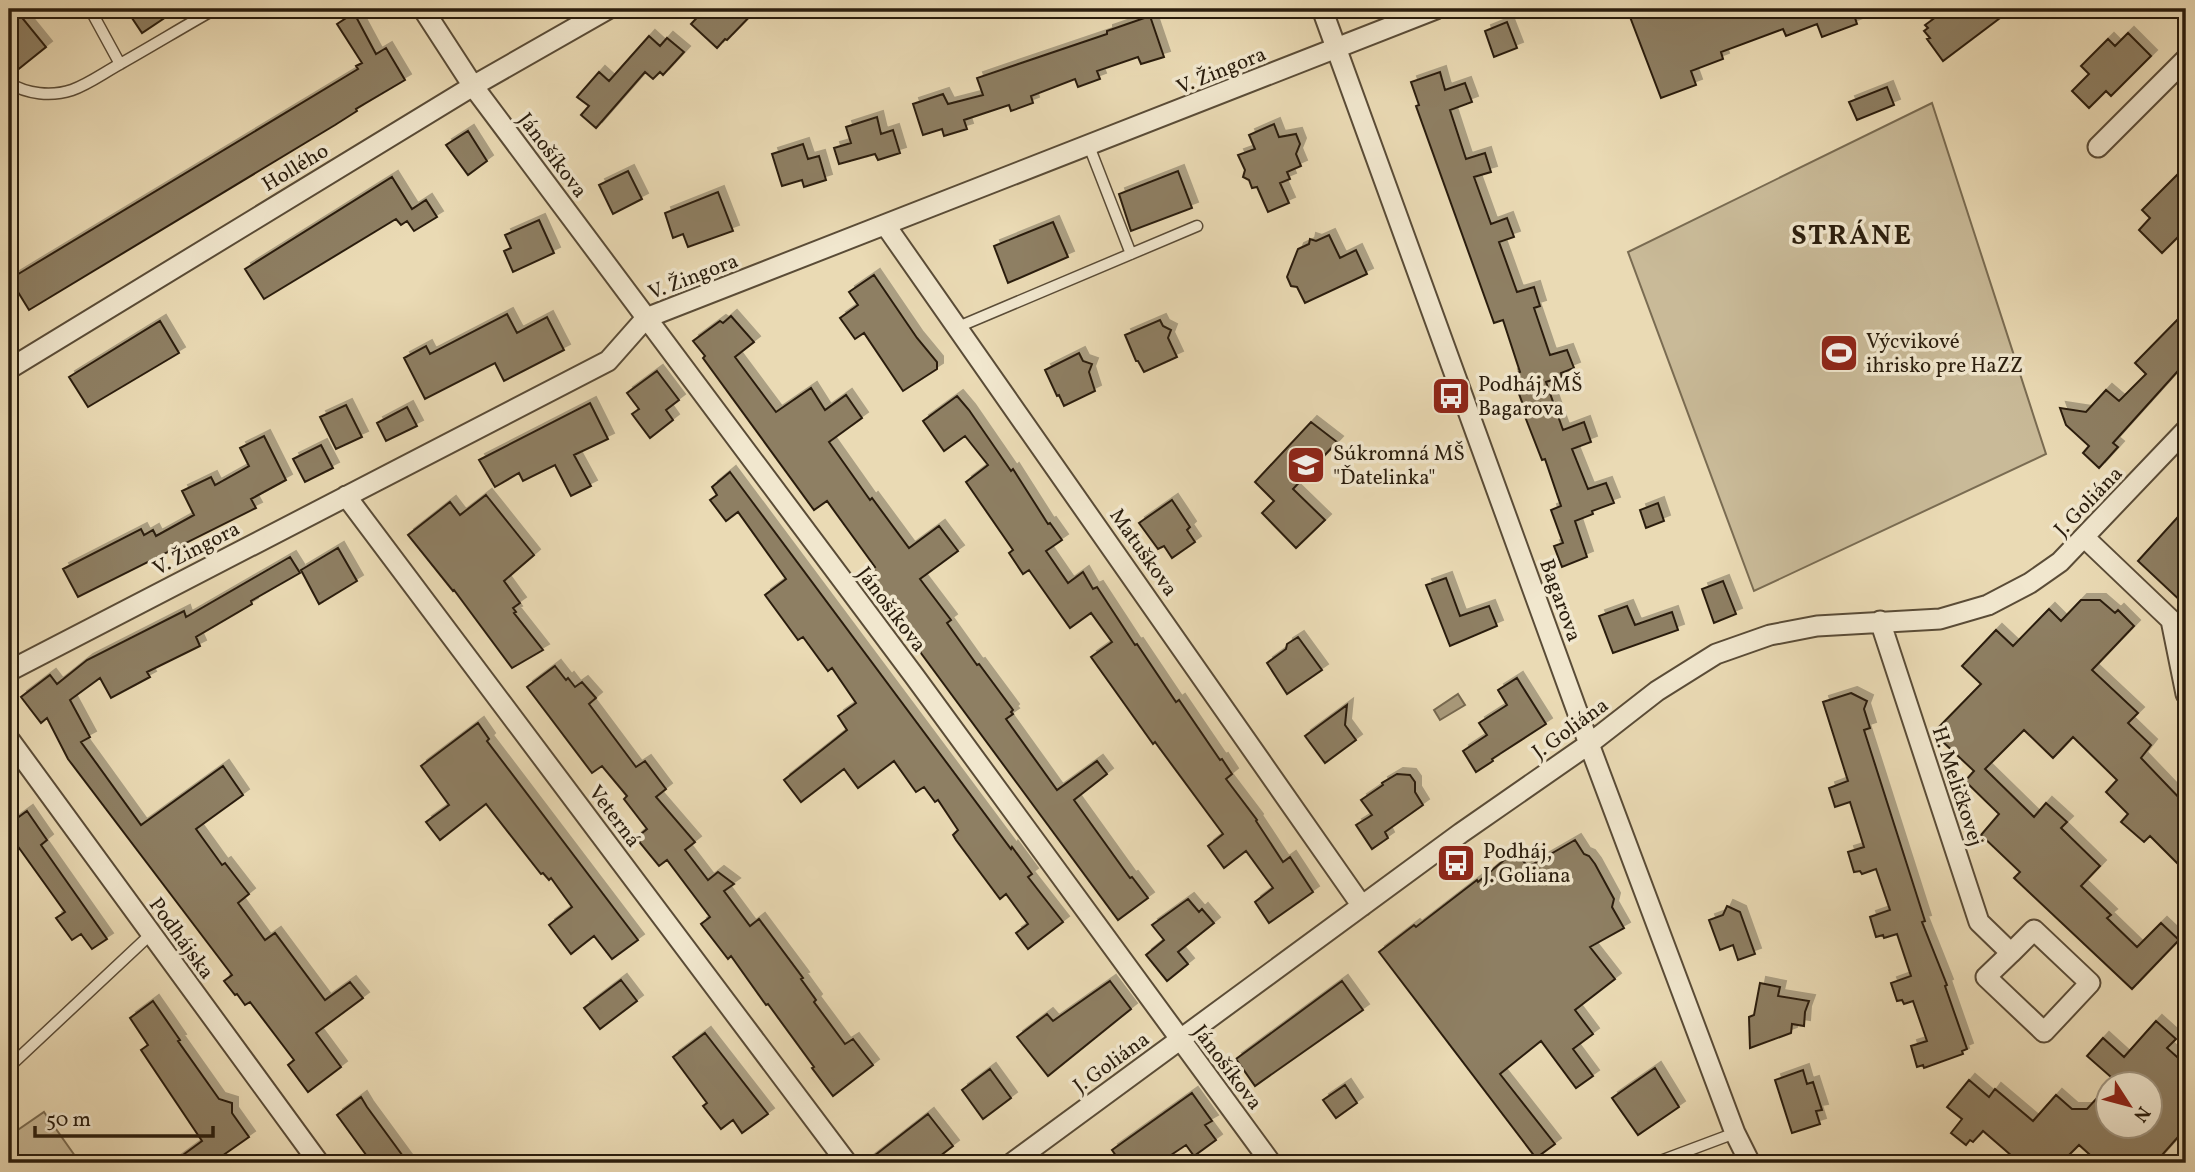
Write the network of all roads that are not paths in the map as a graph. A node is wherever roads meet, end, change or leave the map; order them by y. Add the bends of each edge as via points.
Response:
1 (90, 9) edge
2 (215, 9) edge
3 (423, 9) edge
4 (608, 9) edge
5 (1322, 9) edge
6 (1436, 9) edge
7 (1336, 49) junction
8 (2186, 59) edge
9 (120, 64) junction
10 (9, 83) edge
11 (473, 86) junction
12 (1089, 146) junction
13 (2098, 147) dead end
14 (886, 226) junction
15 (1196, 226) dead end
16 (1131, 254) junction
17 (646, 318) junction
18 (958, 327) junction
19 (9, 369) edge
20 (2186, 430) edge
21 (345, 496) junction
22 (2084, 538) junction
23 (1880, 621) junction
24 (9, 671) edge
25 (2186, 694) edge
26 (9, 739) edge
27 (1589, 744) junction
28 (1362, 906) junction
29 (151, 934) junction
30 (2011, 953) junction
31 (1180, 1040) junction
32 (9, 1068) edge
33 (1734, 1133) junction
34 (319, 1163) edge
35 (847, 1163) edge
36 (1012, 1163) edge
37 (1271, 1163) edge
38 (1655, 1163) edge
39 (1750, 1163) edge

1 - 9 lane
2 - 9 lane
3 - 11 street, Jánošíkova
4 - 11 street, Hollého
5 - 7 street, Bagarova
6 - 7 street, V. Žingora
7 - 12 street, V. Žingora
7 - 27 street, Bagarova
8 - 13 street
9 - 10 lane via 72,90 36,93
11 - 17 street, Jánošíkova
11 - 19 street, Hollého
12 - 14 street, V. Žingora
12 - 16 lane
14 - 17 street, V. Žingora
14 - 18 street, Matuškova
15 - 16 lane
16 - 18 lane
17 - 21 street, V. Žingora via 608,361
17 - 31 street, Jánošíkova
18 - 28 street, Matuškova
20 - 22 street, J. Goliána
21 - 24 street, V. Žingora
21 - 35 street, Veterná
22 - 23 street, J. Goliána via 2030,583 1988,605 1940,619
22 - 25 street via 2171,620
23 - 27 street, J. Goliána via 1770,635 1716,654 1657,691
23 - 30 street, H. Meličkovej via 1979,922
26 - 29 street, Podhájska
27 - 28 street, J. Goliána
27 - 33 street, Bagarova
28 - 31 street, J. Goliána
29 - 32 lane
29 - 34 street, Podhájska
30 - 30 street via 2034,930 2090,983 2044,1032 1986,977
31 - 36 street, J. Goliána
31 - 37 street, Jánošíkova
33 - 38 lane
33 - 39 street, Bagarova

